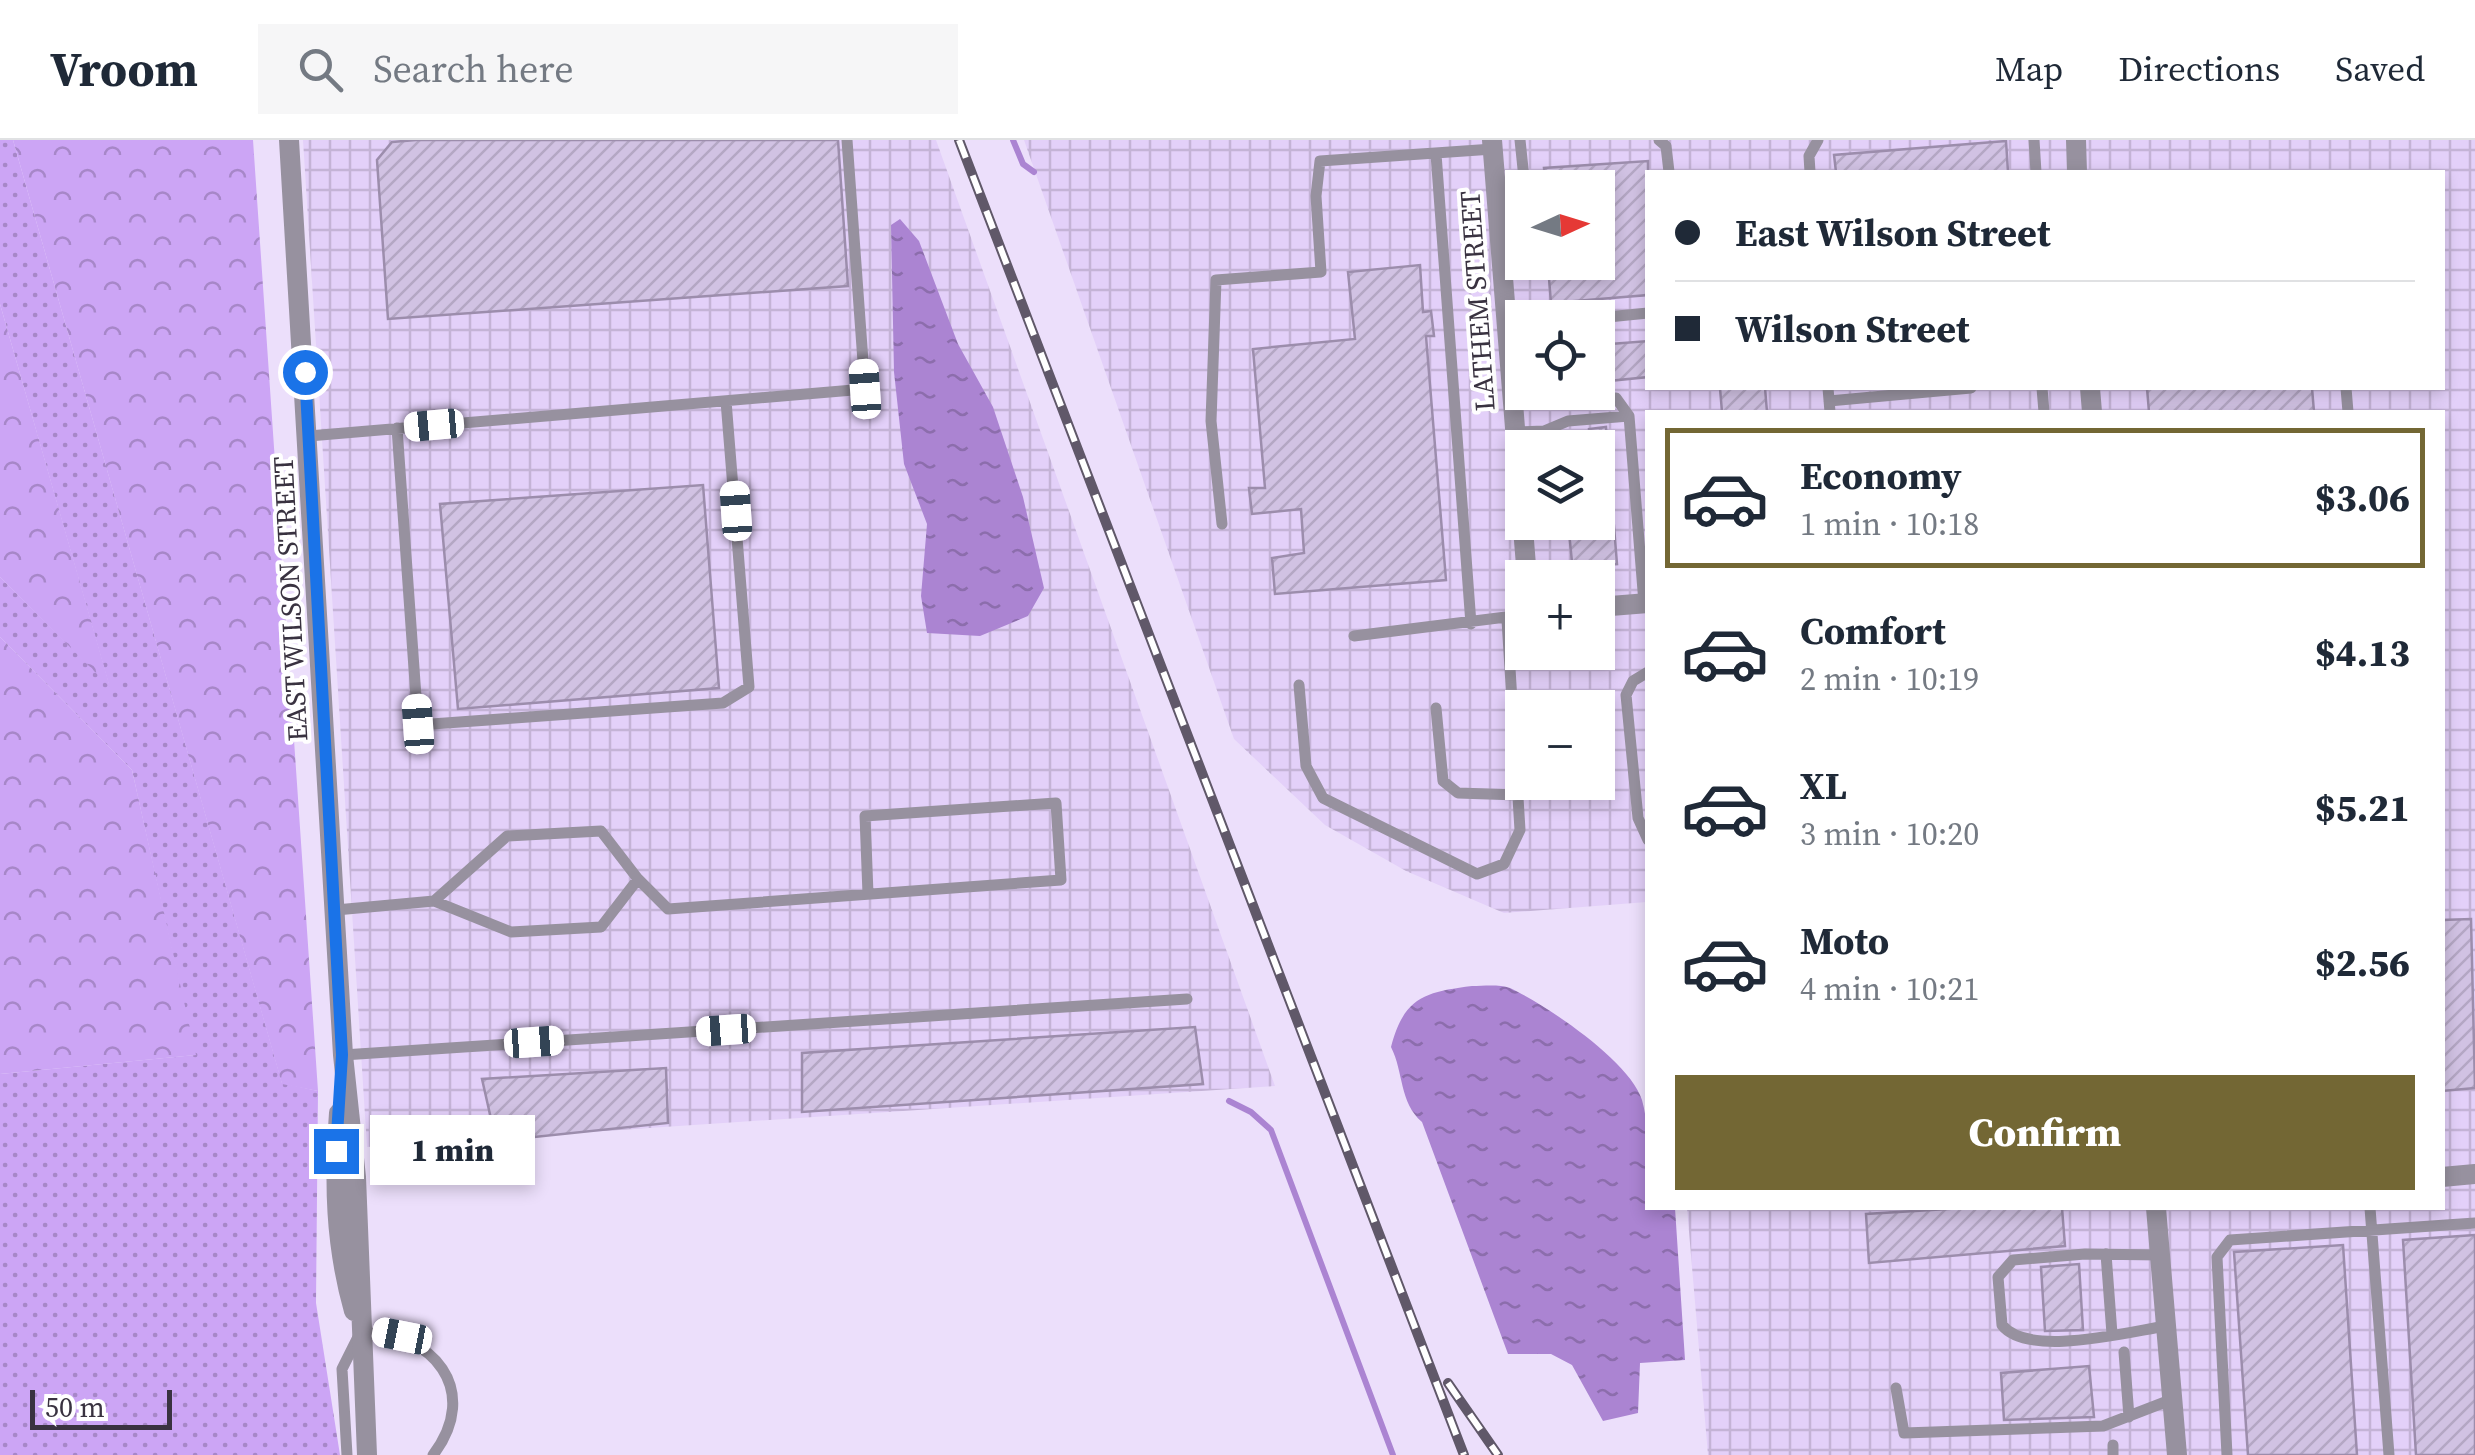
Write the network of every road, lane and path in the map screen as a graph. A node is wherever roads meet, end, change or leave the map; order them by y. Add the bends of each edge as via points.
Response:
1 (289, 140) edge
2 (847, 140) edge
3 (1424, 140) edge
4 (1520, 140) edge
5 (1659, 140) edge
6 (1818, 140) edge
7 (2034, 140) edge
8 (2076, 140) edge
9 (1492, 145) edge
10 (1430, 155) junction
11 (1522, 170) edge
12 (1669, 170) edge
13 (1810, 170) edge
14 (2036, 170) edge
15 (2077, 170) edge
16 (1499, 230) junction
17 (1505, 230) edge
18 (1510, 300) edge
19 (1645, 313) edge
20 (1615, 316) edge
21 (1948, 390) edge
22 (1615, 398) edge
23 (1829, 400) edge
24 (726, 401) junction
25 (1629, 416) junction
26 (397, 428) junction
27 (1544, 430) edge
28 (309, 436) junction
29 (1222, 524) dead end
30 (1645, 592) edge
31 (1645, 603) edge
32 (1615, 606) edge
33 (1505, 620) edge
34 (1471, 624) junction
35 (1354, 636) dead end
36 (1645, 674) edge
37 (1299, 685) dead end
38 (1436, 708) dead end
39 (1505, 795) edge
40 (1518, 800) edge
41 (1645, 833) edge
42 (638, 879) junction
43 (868, 894) junction
44 (434, 902) junction
45 (336, 910) junction
46 (1186, 999) dead end
47 (342, 1055) junction
48 (2475, 1174) edge
49 (2445, 1176) edge
50 (2156, 1210) edge
51 (2370, 1210) edge
52 (2475, 1222) edge
53 (2372, 1230) junction
54 (2106, 1254) junction
55 (2160, 1255) junction
56 (2166, 1326) junction
57 (360, 1332) junction
58 (2112, 1334) junction
59 (2124, 1352) dead end
60 (1896, 1388) dead end
61 (2173, 1399) junction
62 (2129, 1417) junction
63 (347, 1455) edge
64 (367, 1455) edge
65 (432, 1455) edge
66 (2177, 1455) edge
67 (2227, 1455) edge
68 (2389, 1455) edge

1 - 28 street, EAST WILSON STREET
2 - 24 lane via 865,389
3 - 10 lane
4 - 11 lane
5 - 12 lane
6 - 13 lane
7 - 14 lane
8 - 15 street
9 - 10 lane
9 - 16 street, LATHEM STREET
10 - 29 lane via 1320,161 1322,272 1216,280 1211,421
10 - 34 lane
16 - 17 lane
16 - 18 street, LATHEM STREET
19 - 20 lane
21 - 23 lane
22 - 25 lane
24 - 26 lane
24 - 26 lane via 749,687 723,703 418,724
25 - 27 lane via 1568,420
25 - 30 lane
26 - 28 lane
28 - 45 street, EAST WILSON STREET
31 - 32 street
33 - 34 lane
34 - 35 lane
36 - 41 lane via 1626,695
37 - 40 lane via 1306,766 1323,798 1476,874 1504,864 1520,830
38 - 39 lane via 1443,781 1458,793
42 - 43 lane via 668,909
42 - 44 lane via 601,927 511,932
42 - 44 lane via 601,831 507,836
43 - 43 lane via 1061,880 1056,803 864,816
44 - 45 lane
45 - 47 street, EAST WILSON STREET
46 - 47 lane
47 - 57 street, EAST WILSON STREET via 337,1232
48 - 49 street
50 - 55 street
51 - 53 lane
52 - 53 lane
53 - 67 lane via 2230,1240 2216,1257
53 - 68 lane
54 - 55 lane
54 - 58 lane
54 - 58 lane via 2013,1260 1998,1277 2002,1325 2019,1340
55 - 56 street
56 - 58 lane
56 - 61 street
57 - 63 lane via 342,1369
57 - 64 street, EAST WILSON STREET
57 - 65 lane via 402,1336 443,1368 452,1413 446,1438
59 - 62 lane
60 - 62 lane via 1904,1433 2103,1426
61 - 62 lane
61 - 66 street

